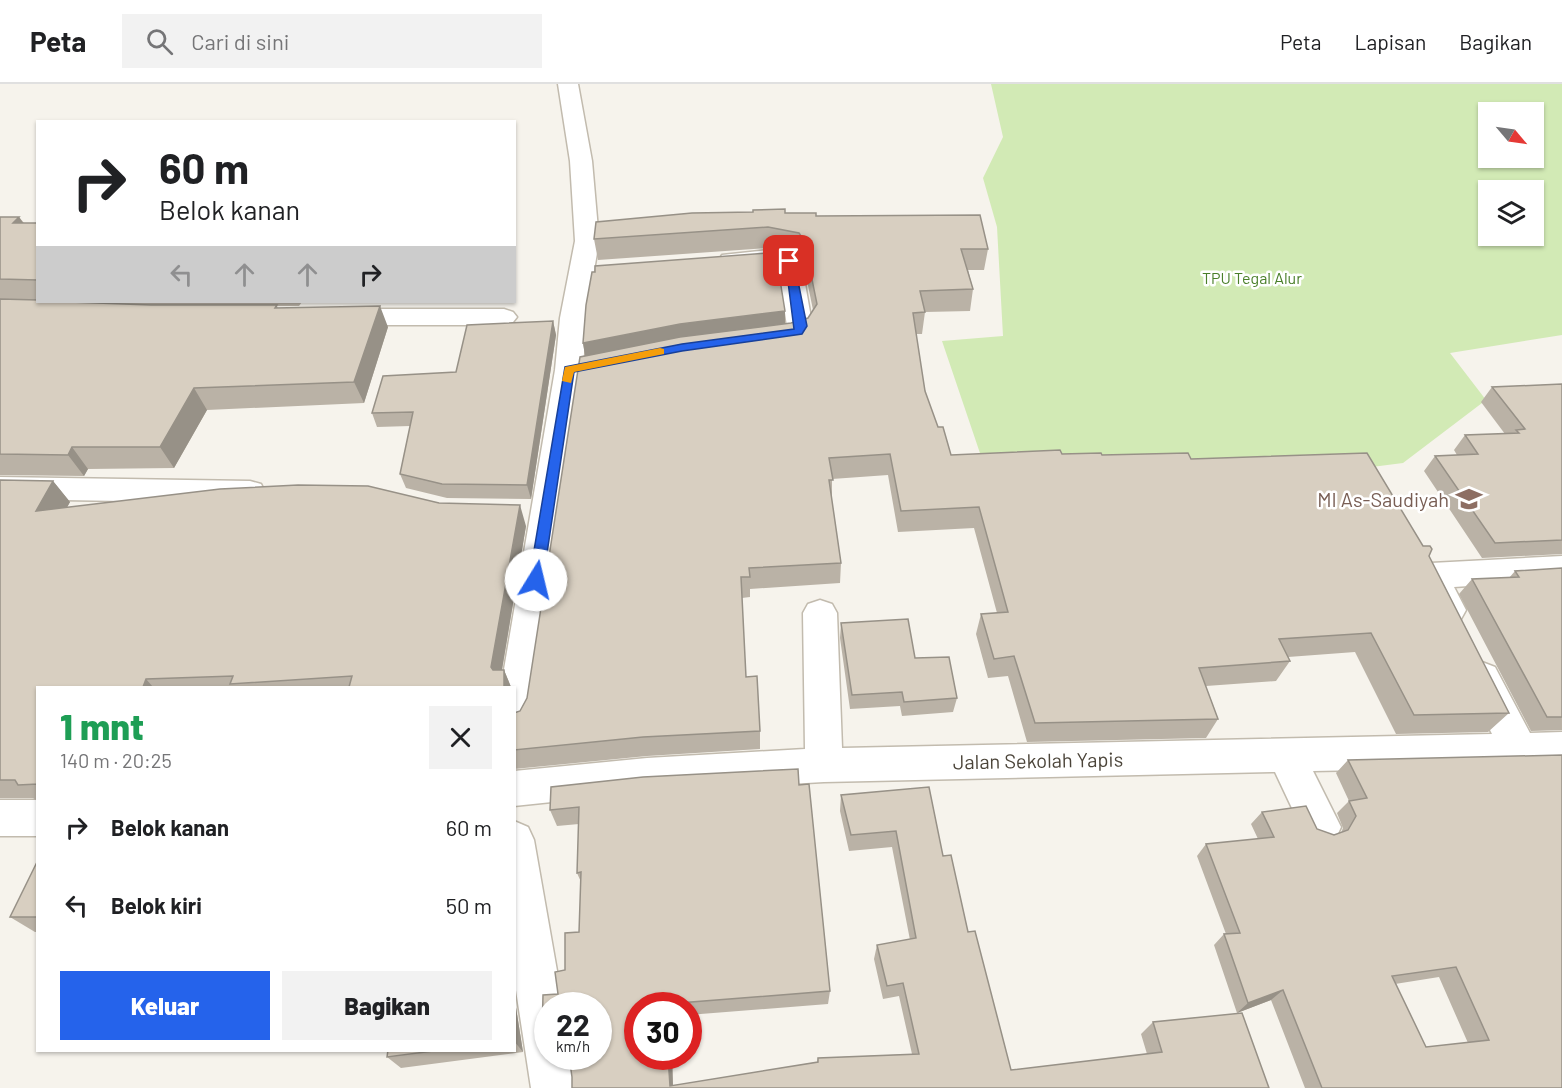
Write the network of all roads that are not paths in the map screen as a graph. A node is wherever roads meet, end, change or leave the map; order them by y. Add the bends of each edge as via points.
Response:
1 (568, 84) edge
2 (709, 261) edge
3 (316, 317) edge
4 (504, 317) dead end
5 (737, 341) edge
6 (0, 488) edge
7 (284, 492) edge
8 (513, 512) edge
9 (546, 513) junction
10 (1562, 568) edge
11 (820, 613) dead end
12 (516, 704) edge
13 (1518, 748) junction
14 (1562, 748) edge
15 (1286, 754) junction
16 (824, 765) junction
17 (516, 789) edge
18 (0, 818) edge
19 (36, 818) edge
20 (1321, 827) dead end
21 (516, 852) edge
22 (539, 992) edge
23 (551, 1070) edge
24 (554, 1088) edge

1 - 9 street via 581,161 587,242 594,269 573,318 579,368
2 - 5 street via 768,257 789,261 800,329 791,334
3 - 4 street
6 - 7 street
8 - 9 street
9 - 12 street
10 - 13 street via 1431,576
11 - 16 street
13 - 14 street, Jalan Sekolah Yapis
13 - 15 street, Jalan Sekolah Yapis
15 - 16 street, Jalan Sekolah Yapis
15 - 20 street
16 - 17 street, Jalan Sekolah Yapis via 647,775
18 - 19 street
21 - 22 street
23 - 24 street

